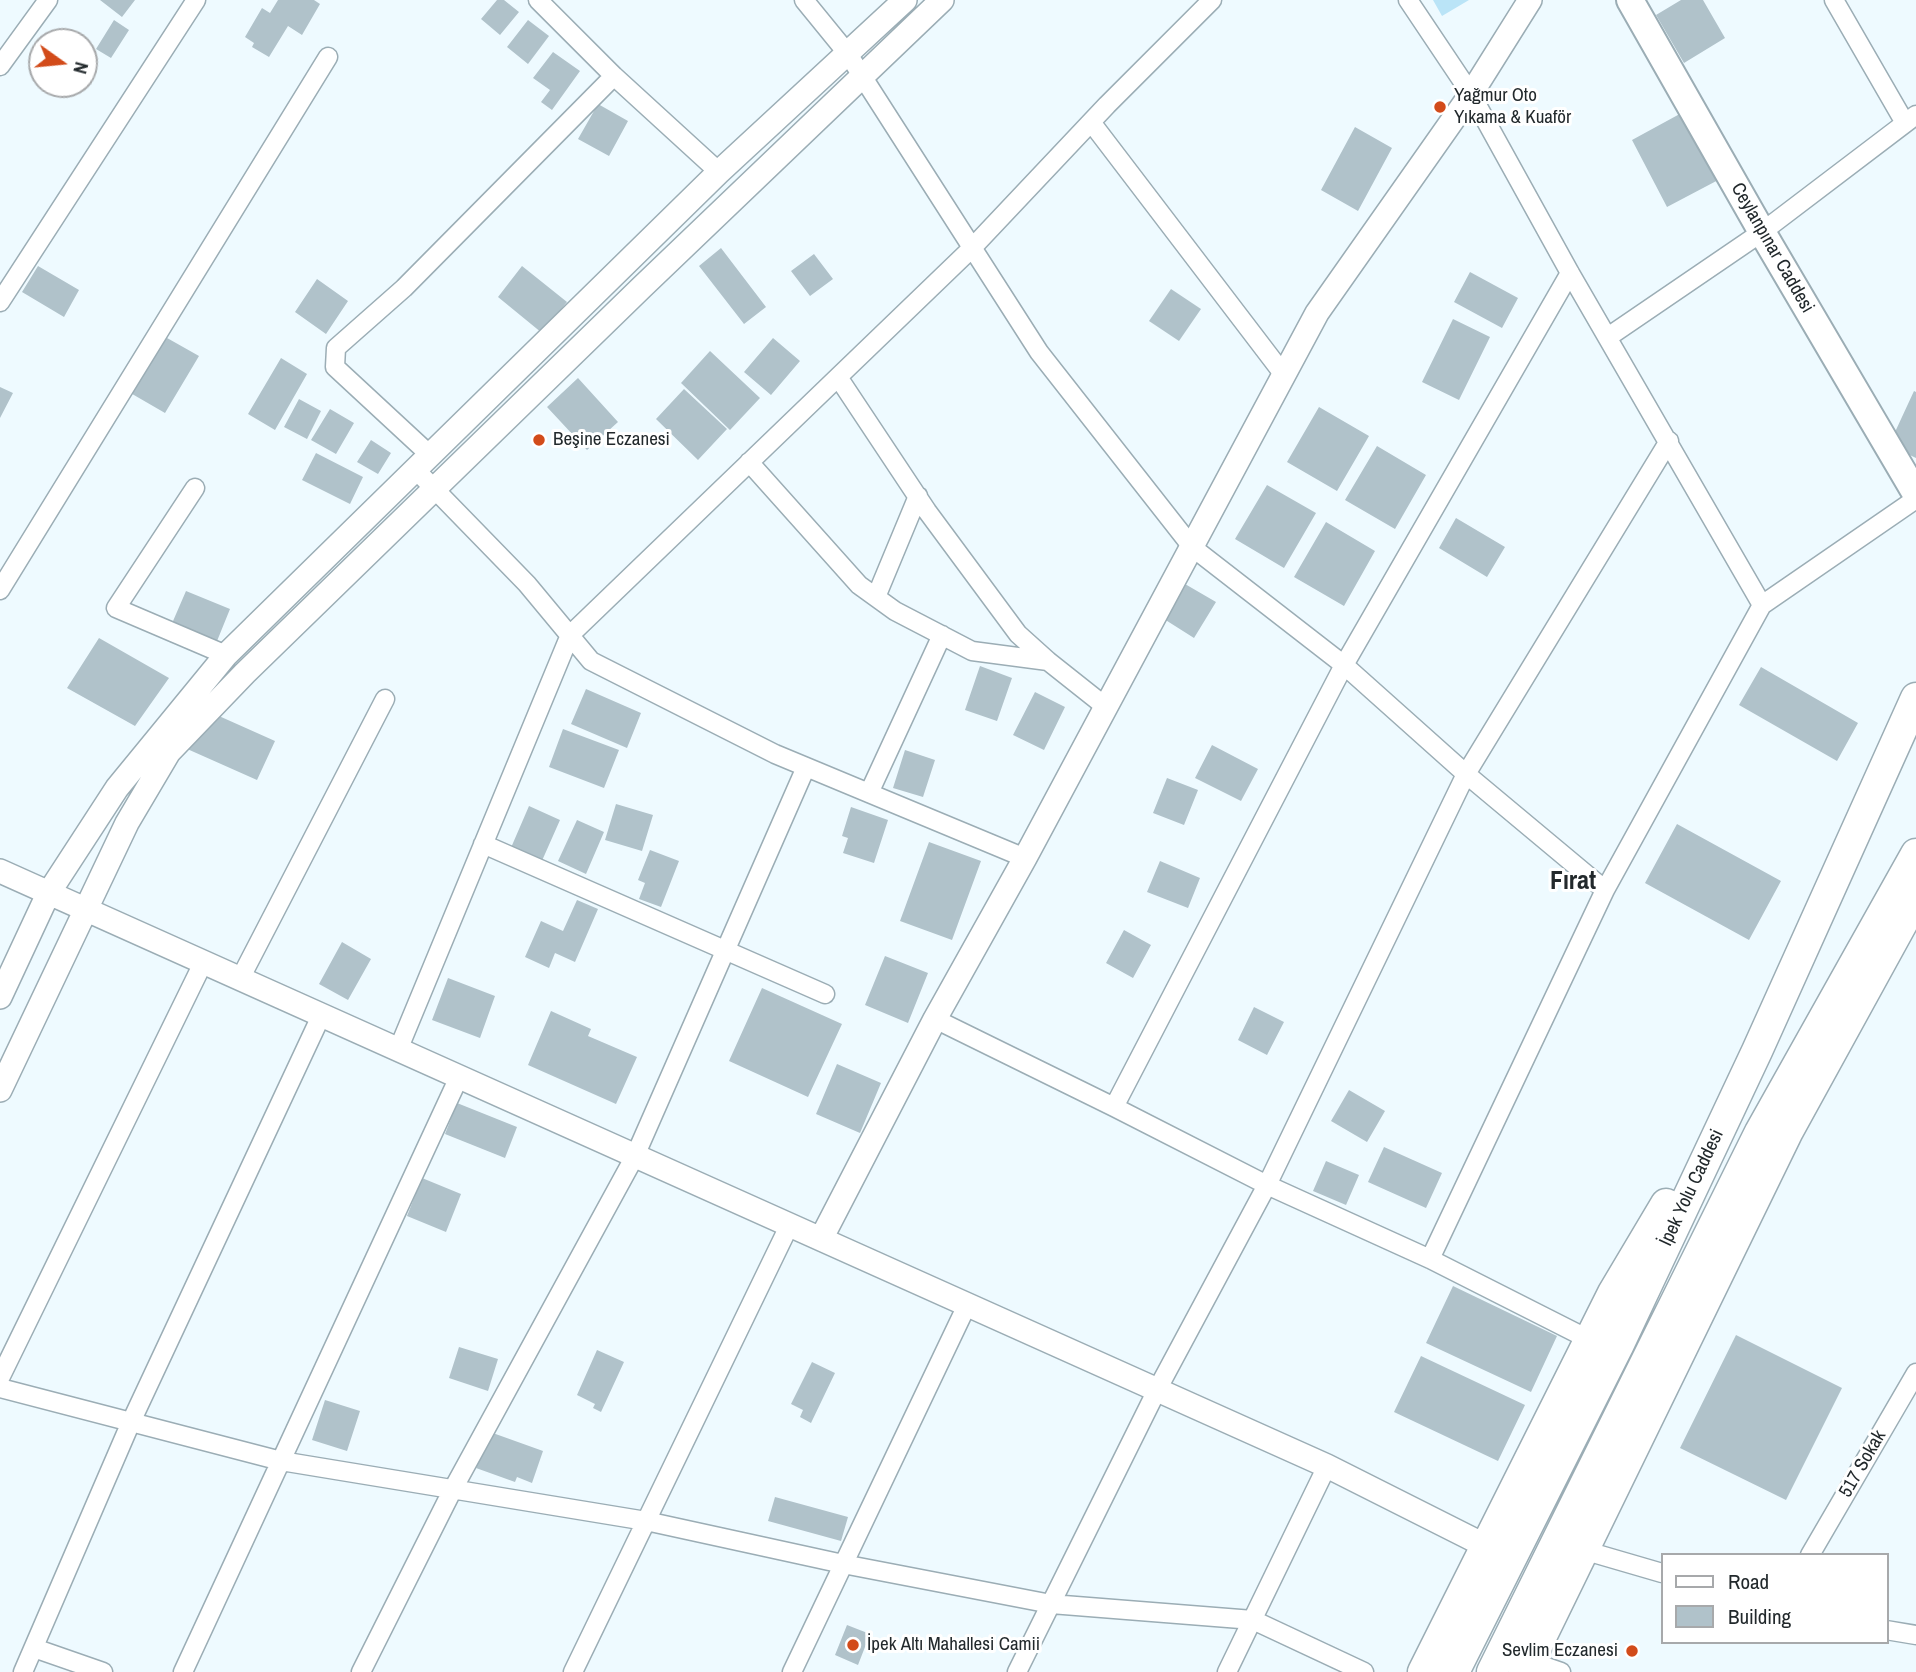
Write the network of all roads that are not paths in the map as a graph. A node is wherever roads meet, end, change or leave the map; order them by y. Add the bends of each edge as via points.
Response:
1 (196, 0) edge
2 (538, 0) edge
3 (804, 0) edge
4 (905, 0) edge
5 (942, 0) edge
6 (1212, 0) edge
7 (1408, 0) edge
8 (1530, 0) edge
9 (1630, 0) edge
10 (1834, 0) edge
11 (37, 5) edge
12 (1192, 7) edge
13 (848, 54) junction
14 (328, 57) dead end
15 (0, 66) edge
16 (862, 75) junction
17 (614, 76) junction
18 (1472, 94) junction
19 (1911, 119) edge
20 (1091, 122) junction
21 (719, 172) junction
22 (1762, 232) junction
23 (972, 248) junction
24 (1570, 273) junction
25 (0, 302) edge
26 (1608, 337) junction
27 (1284, 375) junction
28 (838, 377) junction
29 (1669, 441) junction
30 (423, 462) junction
31 (749, 462) junction
32 (195, 488) dead end
33 (434, 489) junction
34 (918, 496) junction
35 (1916, 497) edge
36 (1192, 547) junction
37 (0, 590) edge
38 (876, 597) junction
39 (1762, 605) junction
40 (570, 635) junction
41 (942, 635) junction
42 (226, 655) junction
43 (1048, 661) junction
44 (1344, 665) junction
45 (1916, 698) edge
46 (385, 699) dead end
47 (1106, 707) junction
48 (806, 767) junction
49 (1466, 774) junction
50 (869, 793) junction
51 (483, 844) junction
52 (1916, 854) edge
53 (1025, 858) junction
54 (0, 871) edge
55 (1605, 890) junction
56 (48, 894) junction
57 (1916, 898) edge
58 (85, 910) junction
59 (726, 950) junction
60 (203, 963) junction
61 (240, 979) junction
62 (825, 994) dead end
63 (0, 997) edge
64 (321, 1016) junction
65 (935, 1019) junction
66 (398, 1050) junction
67 (1757, 1051) junction
68 (459, 1077) junction
69 (0, 1090) edge
70 (1114, 1107) junction
71 (635, 1156) junction
72 (1267, 1185) junction
73 (789, 1226) junction
74 (821, 1240) junction
75 (1430, 1259) junction
76 (967, 1305) junction
77 (1590, 1340) junction
78 (1916, 1373) edge
79 (0, 1378) edge
80 (0, 1388) edge
81 (1157, 1390) junction
82 (131, 1422) junction
83 (281, 1461) junction
84 (1327, 1466) junction
85 (453, 1489) junction
86 (646, 1521) junction
87 (1474, 1540) dead end
88 (1583, 1550) junction
89 (1811, 1553) edge
90 (843, 1564) junction
91 (1660, 1572) edge
92 (1051, 1604) junction
93 (1253, 1619) junction
94 (1888, 1630) edge
95 (1916, 1635) edge
96 (34, 1648) junction
97 (1527, 1667) edge
98 (23, 1672) edge
99 (103, 1672) edge
100 (183, 1672) edge
101 (361, 1672) edge
102 (573, 1672) edge
103 (792, 1672) edge
104 (1017, 1672) edge
105 (1227, 1672) edge
106 (1364, 1672) edge
107 (1423, 1672) edge
108 (1454, 1672) edge
109 (1492, 1672) edge
110 (1561, 1672) edge

1 - 25 street
2 - 17 street
3 - 13 street
4 - 13 street
5 - 16 street
6 - 12 street
7 - 18 street
8 - 18 street
9 - 22 main road, Ceylanpınar Caddesi
10 - 19 street
11 - 15 street
12 - 20 street
13 - 16 street
13 - 21 street
14 - 37 street
16 - 23 street
16 - 33 street
17 - 21 street
17 - 30 street via 404,288 336,348 335,367
18 - 24 street
18 - 27 street via 1317,313
19 - 22 street
20 - 23 street
20 - 27 street
21 - 30 street
22 - 26 street
22 - 35 main road, Ceylanpınar Caddesi
23 - 28 street
23 - 36 street via 1039,352
24 - 26 street
24 - 44 street
26 - 29 street
27 - 36 street
28 - 31 street
28 - 34 street
29 - 39 street
29 - 49 street
30 - 33 street
30 - 42 street
31 - 38 street via 859,585
31 - 40 street
32 - 42 street via 116,608
33 - 40 street
33 - 58 street via 169,752 127,823
34 - 38 street
34 - 43 street via 1018,634
35 - 39 street
36 - 44 street
36 - 47 street
38 - 41 street
39 - 55 street
40 - 48 street via 591,661
40 - 51 street
41 - 43 street via 972,651
41 - 50 street
42 - 56 street via 117,788
43 - 47 street
44 - 49 street
44 - 70 street
45 - 67 highway, İpek Yolu Caddesi
46 - 61 street
47 - 53 street
48 - 50 street
48 - 59 street
49 - 55 street
49 - 72 street
50 - 53 street
51 - 59 street
51 - 66 street
52 - 109 highway, İpek Yolu Caddesi via 1760,1132
53 - 65 street
54 - 56 street
55 - 75 street
56 - 58 street
56 - 63 street
57 - 88 highway via 1788,1131
58 - 60 street
58 - 69 street
59 - 62 street
59 - 71 street
60 - 61 street
60 - 79 street
61 - 64 street
64 - 66 street
64 - 82 street
65 - 70 street
65 - 74 street
66 - 68 street
67 - 77 highway
67 - 108 highway, İpek Yolu Caddesi via 1618,1346
68 - 71 street
68 - 83 street
70 - 72 street
71 - 73 street
71 - 85 street
72 - 75 street
72 - 81 street
73 - 74 street
73 - 86 street
74 - 76 street
75 - 77 street
76 - 81 street
76 - 90 street
77 - 107 highway
78 - 89 street, 517 Sokak
80 - 82 street
81 - 84 street
81 - 92 street
82 - 83 street
82 - 96 street
83 - 85 street
83 - 100 street
84 - 87 street
84 - 93 street
85 - 86 street
85 - 101 street
86 - 90 street
86 - 102 street
88 - 91 street
88 - 97 highway
90 - 92 street
90 - 103 street
92 - 93 street
92 - 104 street
93 - 105 street
93 - 106 street
94 - 95 street
96 - 98 street
96 - 99 street
97 - 110 street

